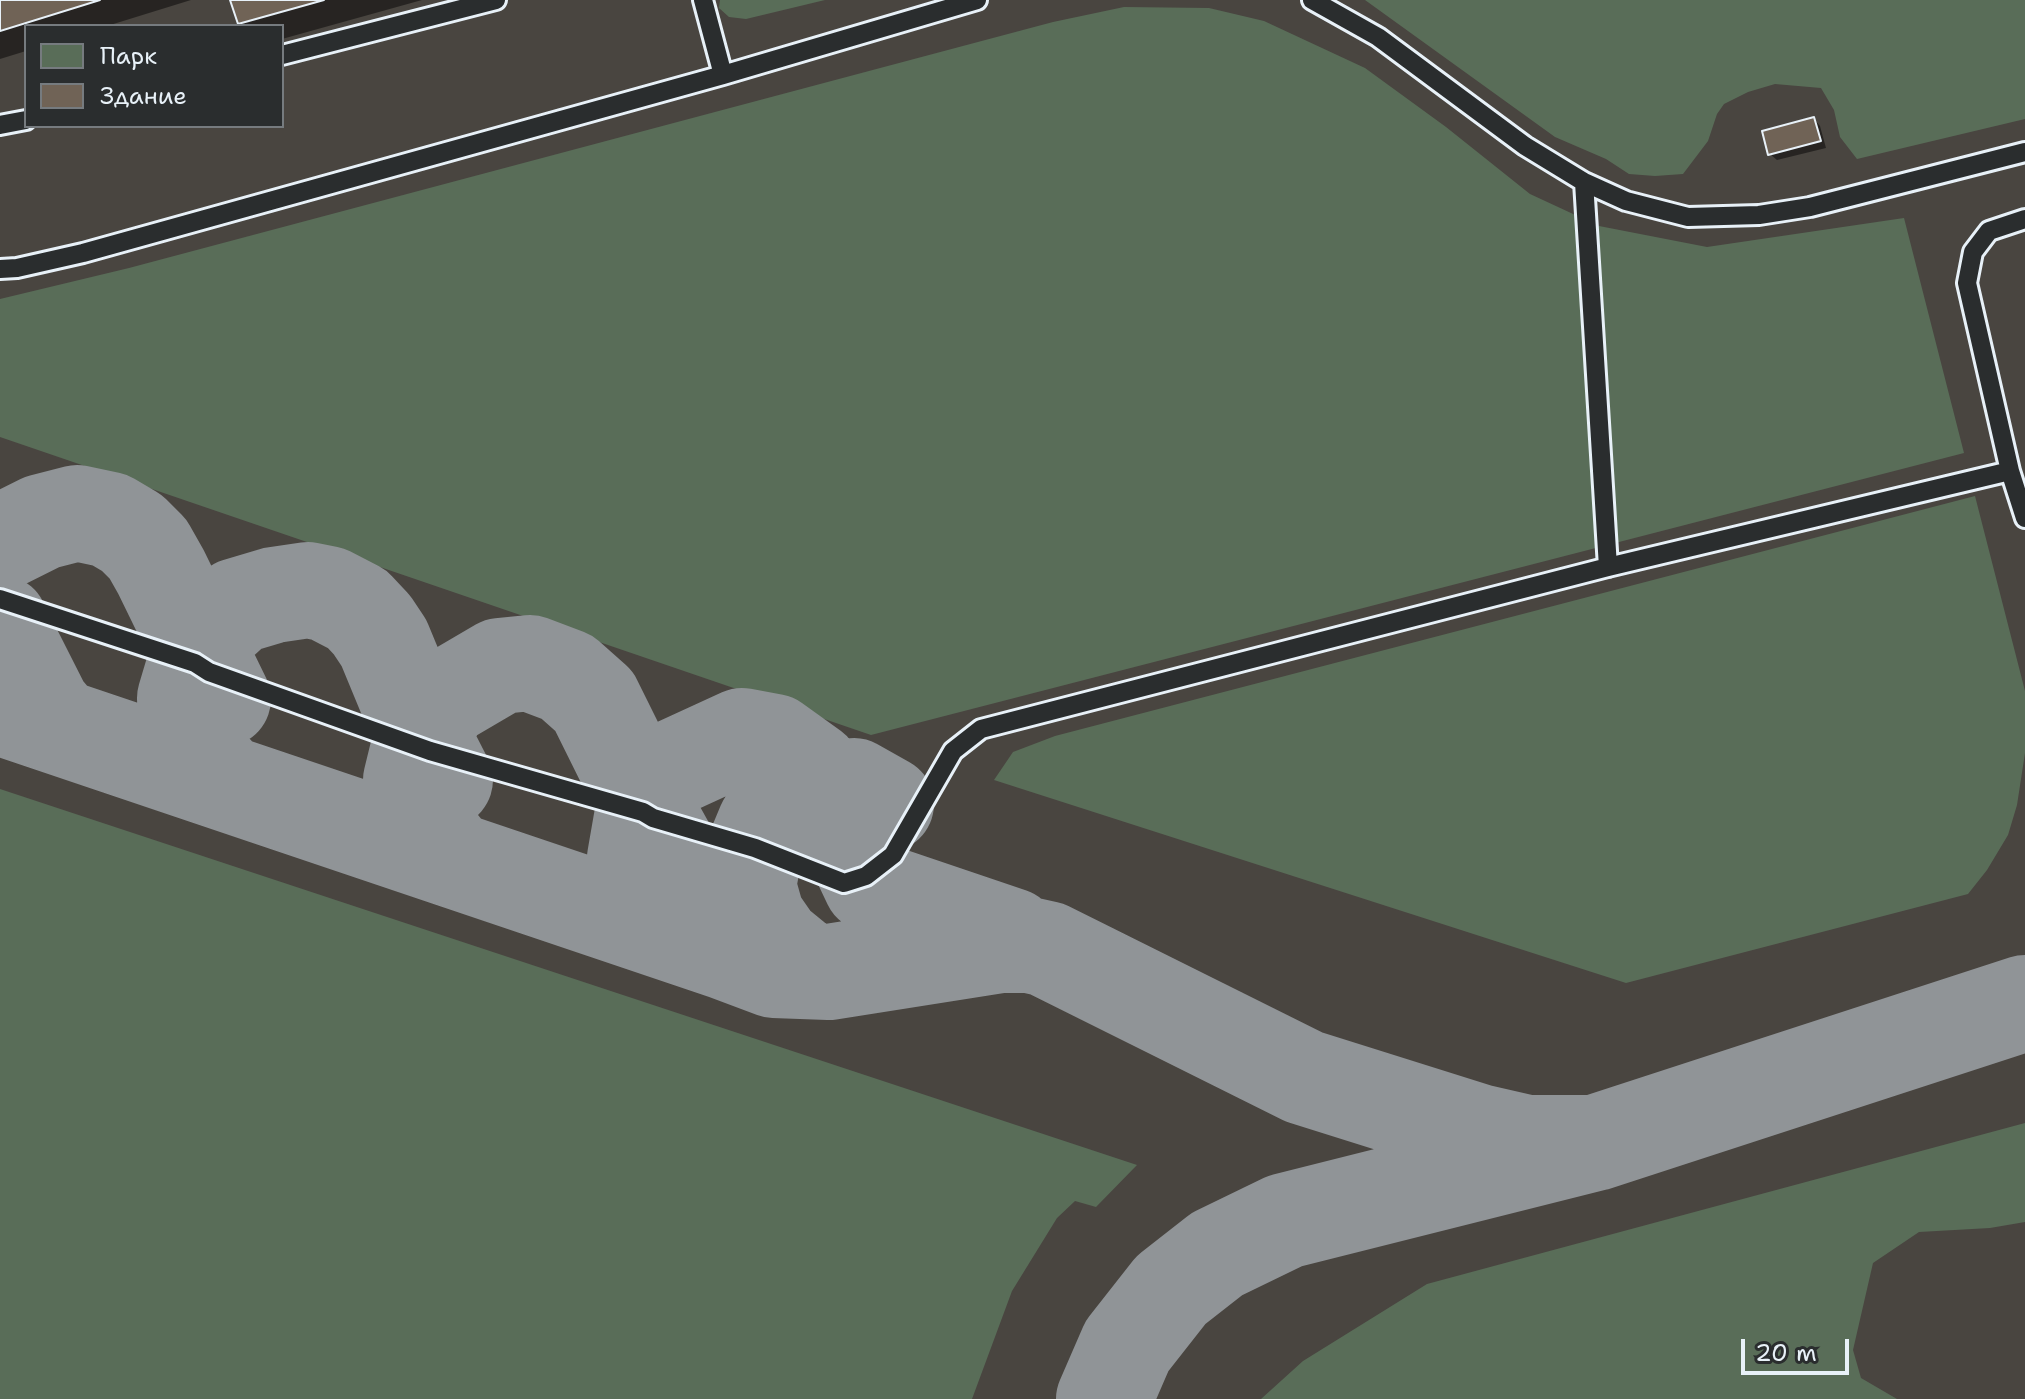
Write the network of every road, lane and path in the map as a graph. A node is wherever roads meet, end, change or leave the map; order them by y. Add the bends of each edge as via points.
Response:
1 (496, 0) edge
2 (703, 0) edge
3 (977, 0) edge
4 (1312, 0) edge
5 (284, 54) edge
6 (723, 75) junction
7 (24, 120) edge
8 (0, 125) edge
9 (2025, 152) edge
10 (1584, 182) junction
11 (2025, 219) edge
12 (0, 269) edge
13 (2010, 471) junction
14 (2025, 518) edge
15 (1608, 567) junction
16 (0, 599) edge

1 - 5 lane
2 - 6 lane
3 - 6 lane
4 - 10 lane via 1378,37 1525,146
6 - 12 lane via 83,253
7 - 8 lane
9 - 10 lane via 1759,215 1688,217 1626,201
10 - 15 lane
11 - 13 lane via 1989,231 1973,252 1967,283
13 - 14 lane
13 - 15 lane
15 - 16 lane via 981,729 953,751 893,855 866,876 844,883 643,812 430,751 195,663

